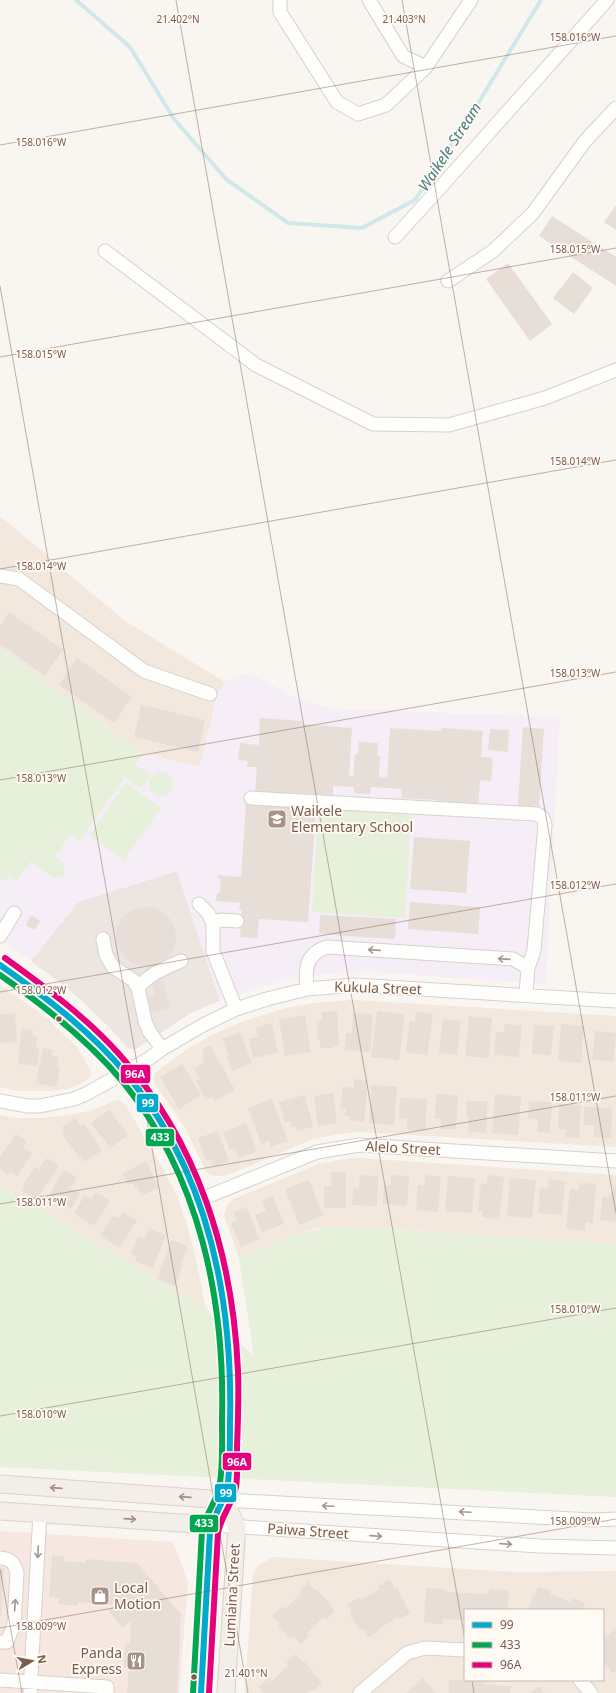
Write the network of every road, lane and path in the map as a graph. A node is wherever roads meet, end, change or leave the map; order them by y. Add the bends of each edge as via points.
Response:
1 (280, 0) edge
2 (369, 0) edge
3 (471, 0) edge
4 (607, 0) edge
5 (426, 67) junction
6 (616, 108) edge
7 (395, 237) dead end
8 (105, 251) dead end
9 (448, 281) dead end
10 (616, 370) edge
11 (0, 576) edge
12 (210, 694) dead end
13 (251, 798) dead end
14 (199, 904) dead end
15 (14, 913) dead end
16 (237, 921) dead end
17 (213, 923) junction
18 (0, 936) edge
19 (103, 939) dead end
20 (181, 961) dead end
21 (0, 965) edge
22 (528, 968) junction
23 (138, 988) junction
24 (307, 990) junction
25 (526, 995) junction
26 (616, 1001) edge
27 (236, 1009) junction
28 (162, 1049) junction
29 (125, 1073) junction
30 (0, 1101) edge
31 (616, 1161) edge
32 (199, 1200) junction
33 (0, 1484) edge
34 (224, 1500) junction
35 (0, 1511) edge
36 (40, 1513) junction
37 (616, 1519) edge
38 (212, 1525) junction
39 (237, 1527) junction
40 (616, 1548) edge
41 (0, 1558) edge
42 (3, 1642) edge
43 (464, 1650) edge
44 (0, 1680) edge
45 (581, 1681) edge
46 (31, 1688) edge
47 (107, 1693) edge
48 (200, 1693) edge
49 (226, 1693) edge
50 (360, 1693) edge
51 (591, 1693) edge

1 - 5 street via 280,12 337,102 358,114 386,105
2 - 5 street via 403,56
3 - 5 street
4 - 7 street
6 - 9 street via 585,141 533,213 493,251
8 - 10 street via 256,365 373,424 449,425 545,398
11 - 12 street via 19,579 144,671
13 - 22 street via 537,814 545,825 534,950
14 - 17 street
15 - 18 street
16 - 17 street via 220,920
17 - 27 street via 213,951
19 - 23 street via 106,955 113,967 133,980
20 - 23 street via 144,980
21 - 29 street, Lumiaina Street via 38,991 90,1035
22 -> 24 street via 513,959 327,947 319,950 309,960
22 - 25 street
23 - 28 street via 145,1022
24 - 25 street, Kukula Street via 354,985
24 - 27 street, Kukula Street
25 - 26 street, Kukula Street
27 - 28 street, Kukula Street
28 - 29 street, Kukula Street
29 - 30 street, Kukula Street via 66,1102 28,1106
29 - 32 street, Lumiaina Street via 144,1097 173,1145
31 - 32 street, Alelo Street via 359,1145 316,1152
32 - 34 street, Lumiaina Street via 221,1278 231,1366 228,1485
34 -> 33 main road, Paiwa Street
37 -> 34 street, Paiwa Street via 592,1520
34 - 38 main road, Lumiaina Street
34 - 39 main road, Lumiaina Street
35 - 36 main road, Paiwa Street
36 -> 38 main road, Paiwa Street
36 -> 46 street
38 - 39 street, Paiwa Street
38 - 48 main road, Lumiaina Street
39 -> 40 street, Paiwa Street via 546,1547
39 - 49 main road, Lumiaina Street
42 -> 41 street via 14,1624 17,1572 12,1561
43 - 50 street via 425,1648 408,1653
44 - 46 street
45 - 51 street
46 - 47 street via 107,1687

